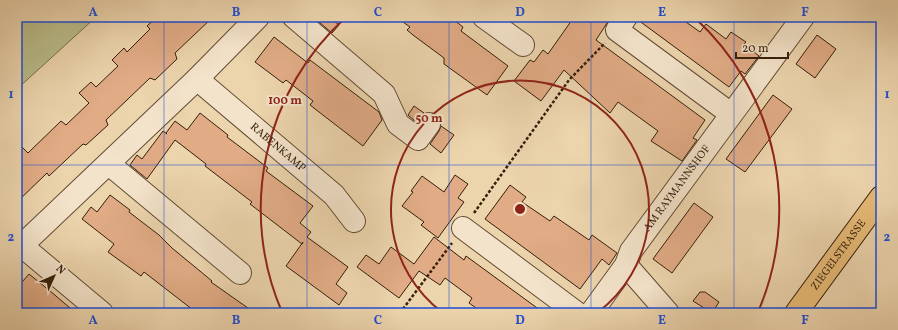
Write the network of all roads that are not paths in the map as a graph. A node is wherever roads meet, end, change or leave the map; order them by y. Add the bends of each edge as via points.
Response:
1 (258, 17) edge
2 (294, 17) edge
3 (484, 17) edge
4 (803, 17) edge
5 (622, 23) edge
6 (523, 45) dead end
7 (197, 79) junction
8 (732, 114) junction
9 (429, 124) dead end
10 (110, 164) junction
11 (881, 197) edge
12 (354, 221) dead end
13 (463, 228) road end
14 (19, 248) edge
15 (626, 266) junction
16 (240, 273) dead end
17 (102, 313) edge
18 (577, 313) edge
19 (591, 313) edge
20 (668, 313) edge
21 (796, 313) edge

1 - 7 street
2 - 9 street via 384,94 398,124 418,139
3 - 6 street
4 - 8 street, AM RAYMANNSHOF
5 - 8 street
7 - 10 street
7 - 12 street, RABENKAMP via 334,195
8 - 15 street, AM RAYMANNSHOF via 631,251
10 - 14 street
10 - 16 street
11 - 21 main road, ZIEGELSTRASSE
13 - 18 street
14 - 17 street
15 - 19 street, AM RAYMANNSHOF
15 - 20 street

